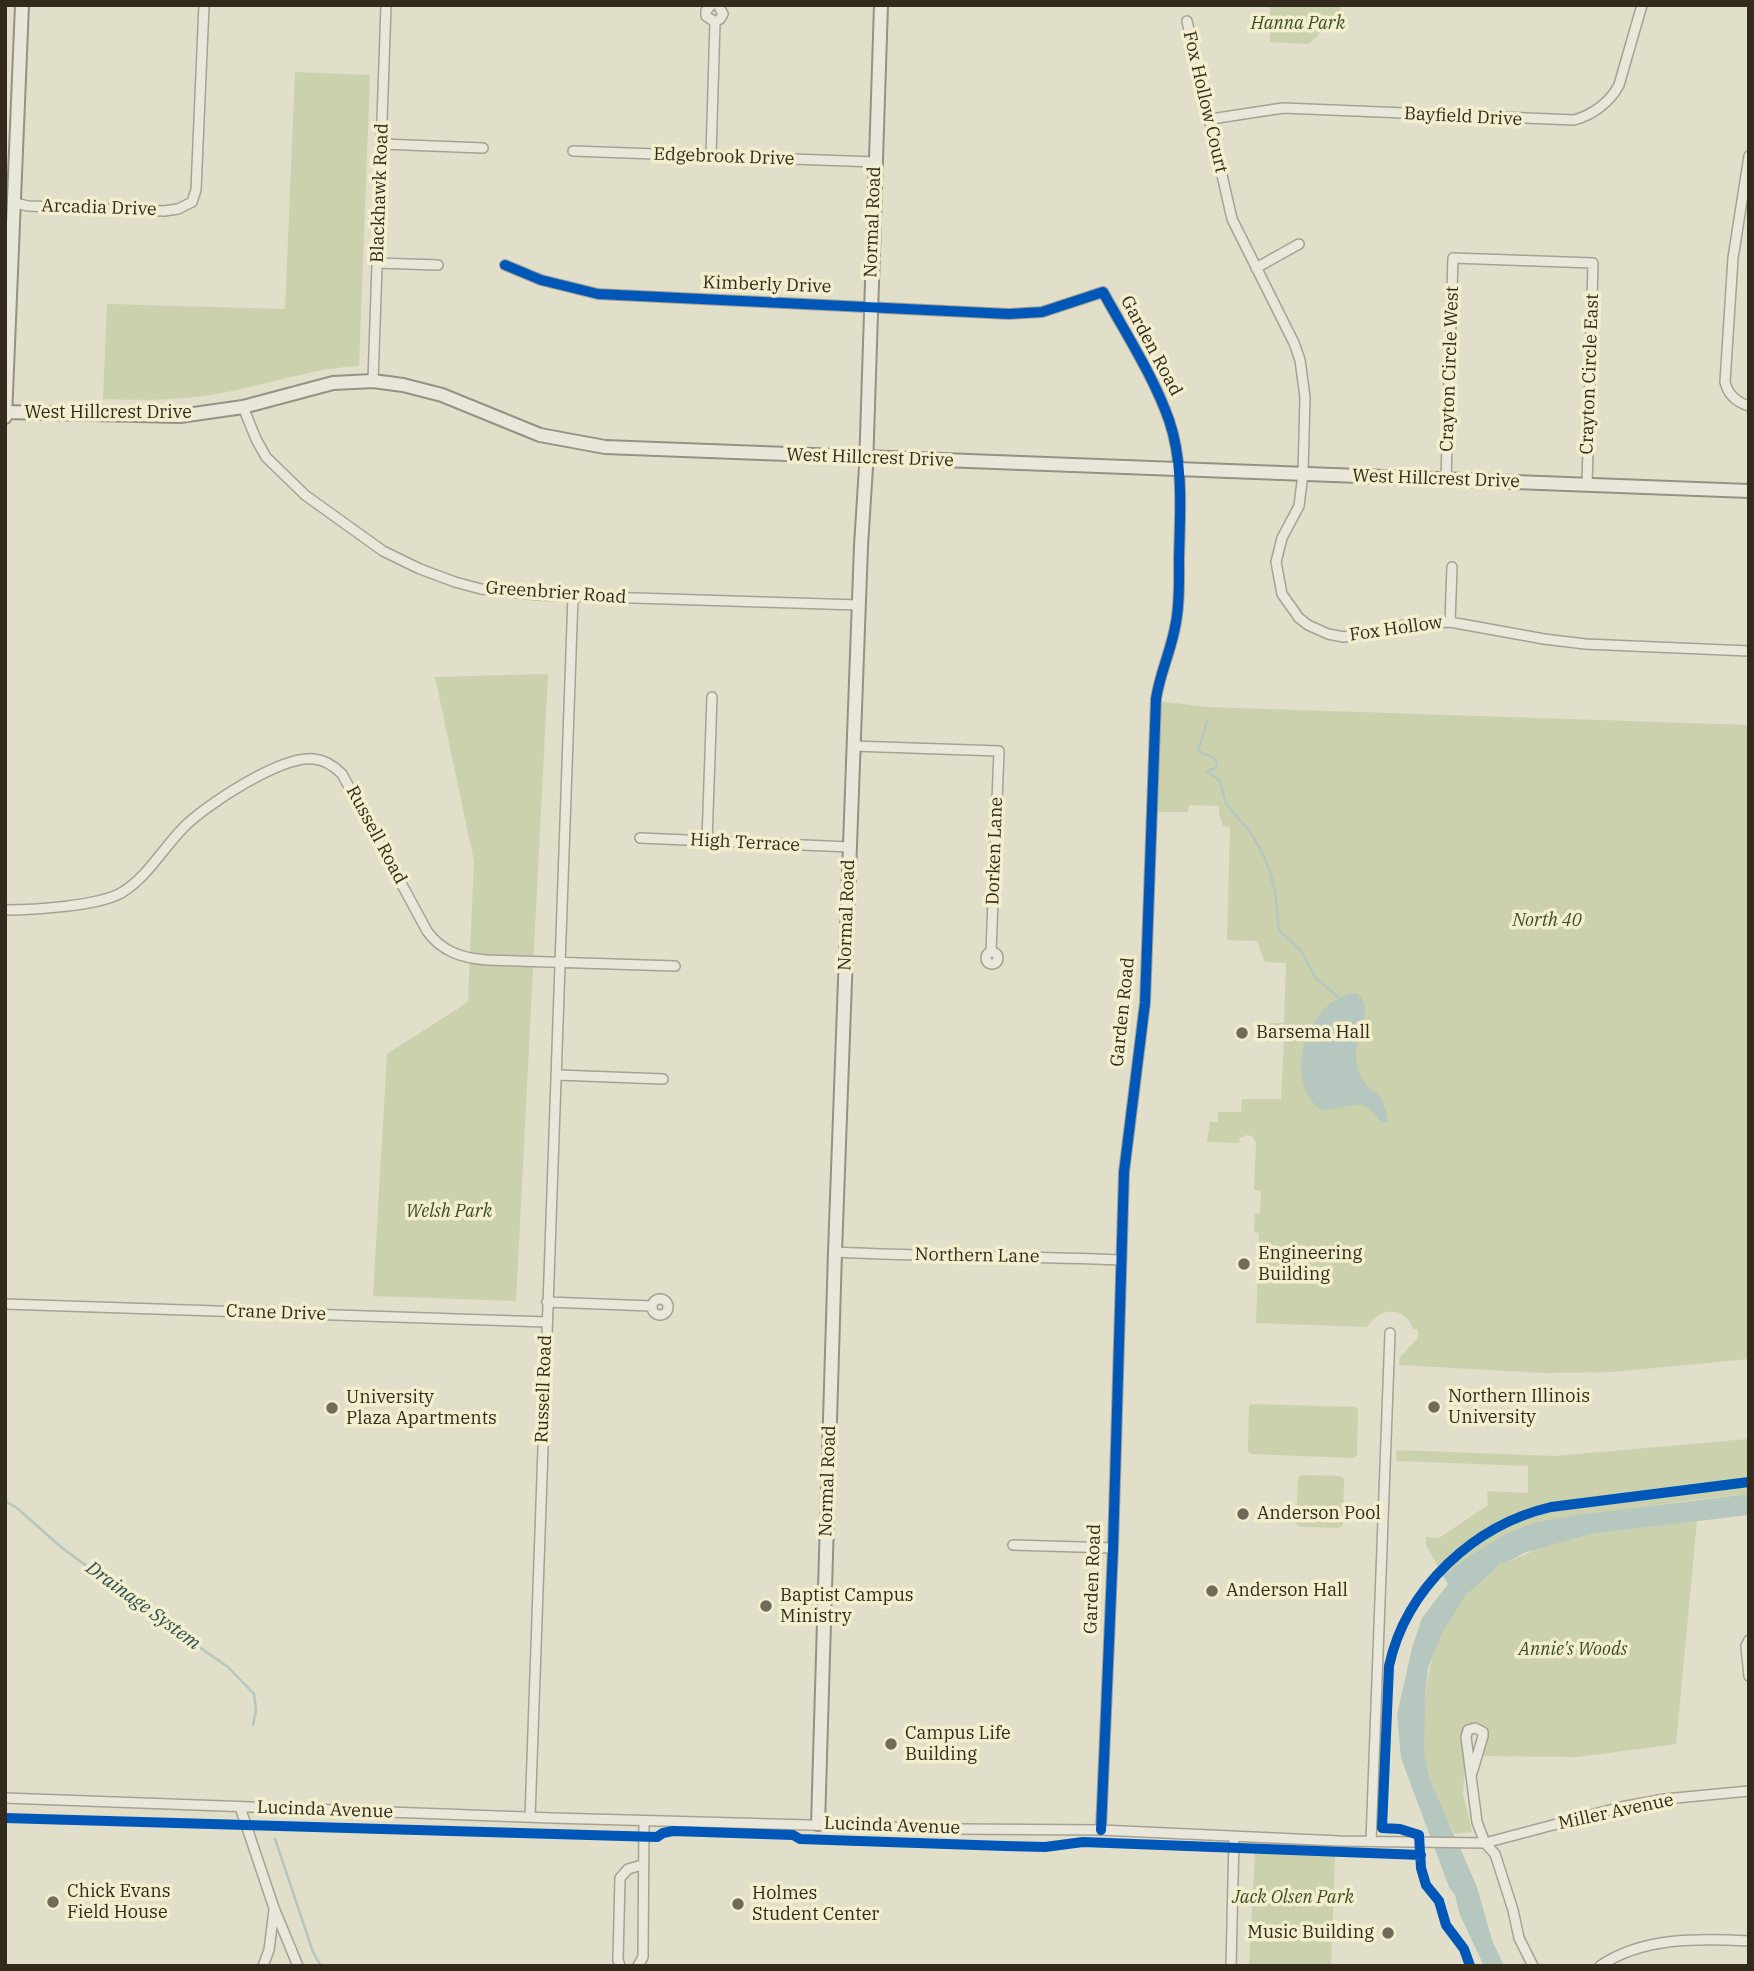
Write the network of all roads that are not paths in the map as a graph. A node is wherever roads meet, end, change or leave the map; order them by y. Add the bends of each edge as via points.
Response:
1 (22, 5) edge
2 (204, 5) edge
3 (386, 5) edge
4 (710, 5) edge
5 (718, 5) edge
6 (881, 5) edge
7 (1642, 5) edge
8 (1187, 21) dead end
9 (715, 22) junction
10 (1211, 119) junction
11 (382, 144) junction
12 (483, 148) dead end
13 (573, 151) dead end
14 (711, 156) junction
15 (1749, 156) edge
16 (875, 162) junction
17 (1224, 183) joint
18 (15, 203) junction
19 (1299, 244) dead end
20 (1453, 258) joint
21 (377, 263) junction
22 (438, 265) dead end
23 (505, 265) dead end
24 (1256, 268) junction
25 (870, 306) junction
26 (1031, 313) joint
27 (373, 381) junction
28 (1749, 406) edge
29 (243, 407) junction
30 (6, 412) edge
31 (5, 418) edge
32 (866, 458) junction
33 (1179, 469) junction
34 (1303, 474) junction
35 (1446, 479) junction
36 (1587, 485) junction
37 (1749, 491) edge
38 (1452, 567) dead end
39 (573, 596) junction
40 (858, 605) junction
41 (1450, 622) junction
42 (1749, 651) edge
43 (712, 697) dead end
44 (853, 747) junction
45 (640, 838) dead end
46 (707, 841) junction
47 (850, 847) junction
48 (5, 910) edge
49 (991, 951) dead end
50 (559, 961) junction
51 (675, 966) dead end
52 (557, 1075) junction
53 (663, 1079) dead end
54 (835, 1252) junction
55 (1120, 1260) junction
56 (547, 1302) junction
57 (5, 1304) edge
58 (652, 1306) dead end
59 (547, 1322) junction
60 (1391, 1333) dead end
61 (1013, 1545) dead end
62 (1113, 1548) junction
63 (1747, 1643) edge
64 (1749, 1676) edge
65 (1472, 1773) dead end
66 (1749, 1791) edge
67 (5, 1798) edge
68 (240, 1807) junction
69 (530, 1817) junction
70 (644, 1821) junction
71 (818, 1824) junction
72 (1101, 1830) junction
73 (1234, 1837) junction
74 (1371, 1841) junction
75 (1485, 1843) junction
76 (642, 1865) junction
77 (274, 1908) junction
78 (1749, 1941) edge
79 (263, 1966) edge
80 (298, 1966) edge
81 (620, 1966) edge
82 (638, 1966) edge
83 (1231, 1966) edge
84 (1533, 1966) edge
85 (1600, 1966) edge

1 - 18 street
2 - 18 street, Arcadia Drive via 197,172 195,197 188,206
3 - 11 street, Blackhawk Road
4 - 9 street via 706,16
5 - 9 street via 723,14
6 - 16 street, Normal Road
7 - 10 street, Bayfield Drive via 1615,94 1593,113 1574,120 1283,108
8 - 10 street, Fox Hollow Court
9 - 14 street
10 - 17 street, Fox Hollow Court
11 - 12 street
11 - 21 street, Blackhawk Road
13 - 14 street, Edgebrook Drive
14 - 16 street, Edgebrook Drive
15 - 28 street via 1733,258 1726,382 1733,398
16 - 25 street, Normal Road
17 - 24 street, Fox Hollow via 1232,219
18 - 30 street
19 - 24 street
20 - 35 street, Crayton Circle West
20 - 36 street, Crayton Circle East via 1593,263
21 - 22 street
21 - 27 street, Blackhawk Road
23 - 25 street, Kimberly Drive via 541,280 598,294
24 - 34 street, Fox Hollow via 1300,360 1305,397
25 - 26 street, Kimberly Drive
25 - 32 street, Normal Road
26 - 33 street, Garden Road via 1103,292 1158,392 1175,440
27 - 29 street, West Hillcrest Drive via 332,383
27 - 32 street, West Hillcrest Drive via 442,395 523,430 590,446
29 - 30 street, West Hillcrest Drive via 156,417
29 - 39 street, Greenbrier Road via 261,449 275,467 383,551 481,589
30 - 31 street
32 - 33 street, West Hillcrest Drive
32 - 40 street, Normal Road
33 - 34 street, West Hillcrest Drive
33 - 55 street, Garden Road via 1178,609 1156,699 1145,1003 1129,1116
34 - 35 street, West Hillcrest Drive
34 - 41 street, Fox Hollow via 1299,506 1282,538 1276,562 1282,594 1299,618 1316,629 1344,637
35 - 36 street, West Hillcrest Drive
36 - 37 street, West Hillcrest Drive
38 - 41 street
39 - 40 street, Greenbrier Road
39 - 50 street, Russell Road
40 - 44 street, Normal Road
41 - 42 street, Fox Hollow via 1585,644
43 - 46 street
44 - 47 street, Normal Road
44 - 49 street, Dorken Lane via 999,751
45 - 46 street, High Terrace
46 - 47 street, High Terrace
47 - 54 street, Normal Road
48 - 50 street, Russell Road via 88,902 119,894 134,884 185,825 246,783 291,762 314,759 327,762 350,785 426,931 438,945 472,959
50 - 51 street
50 - 52 street, Russell Road
52 - 53 street
52 - 56 street, Russell Road
54 - 55 street, Northern Lane
54 - 71 street, Normal Road
55 - 62 street, Garden Road
56 - 58 street
56 - 59 street, Russell Road
57 - 59 street, Crane Drive
59 - 69 street, Russell Road
60 - 74 street
61 - 62 street
62 - 72 street, Garden Road
63 - 64 street
65 - 75 street via 1474,1804
66 - 75 street, Miller Avenue via 1621,1807
67 - 68 street, Lucinda Avenue
68 - 69 street, Lucinda Avenue
68 - 77 street
69 - 70 street, Lucinda Avenue
70 - 71 street, Lucinda Avenue
70 - 76 street
71 - 72 street, Lucinda Avenue
72 - 73 street, Lucinda Avenue
73 - 74 street, Lucinda Avenue
73 - 83 street
74 - 75 street, Lucinda Avenue
75 - 84 street via 1494,1854 1519,1938
76 - 81 street via 628,1869 620,1878
76 - 82 street via 643,1957
77 - 79 street
77 - 80 street
78 - 85 street via 1662,1943 1621,1953

